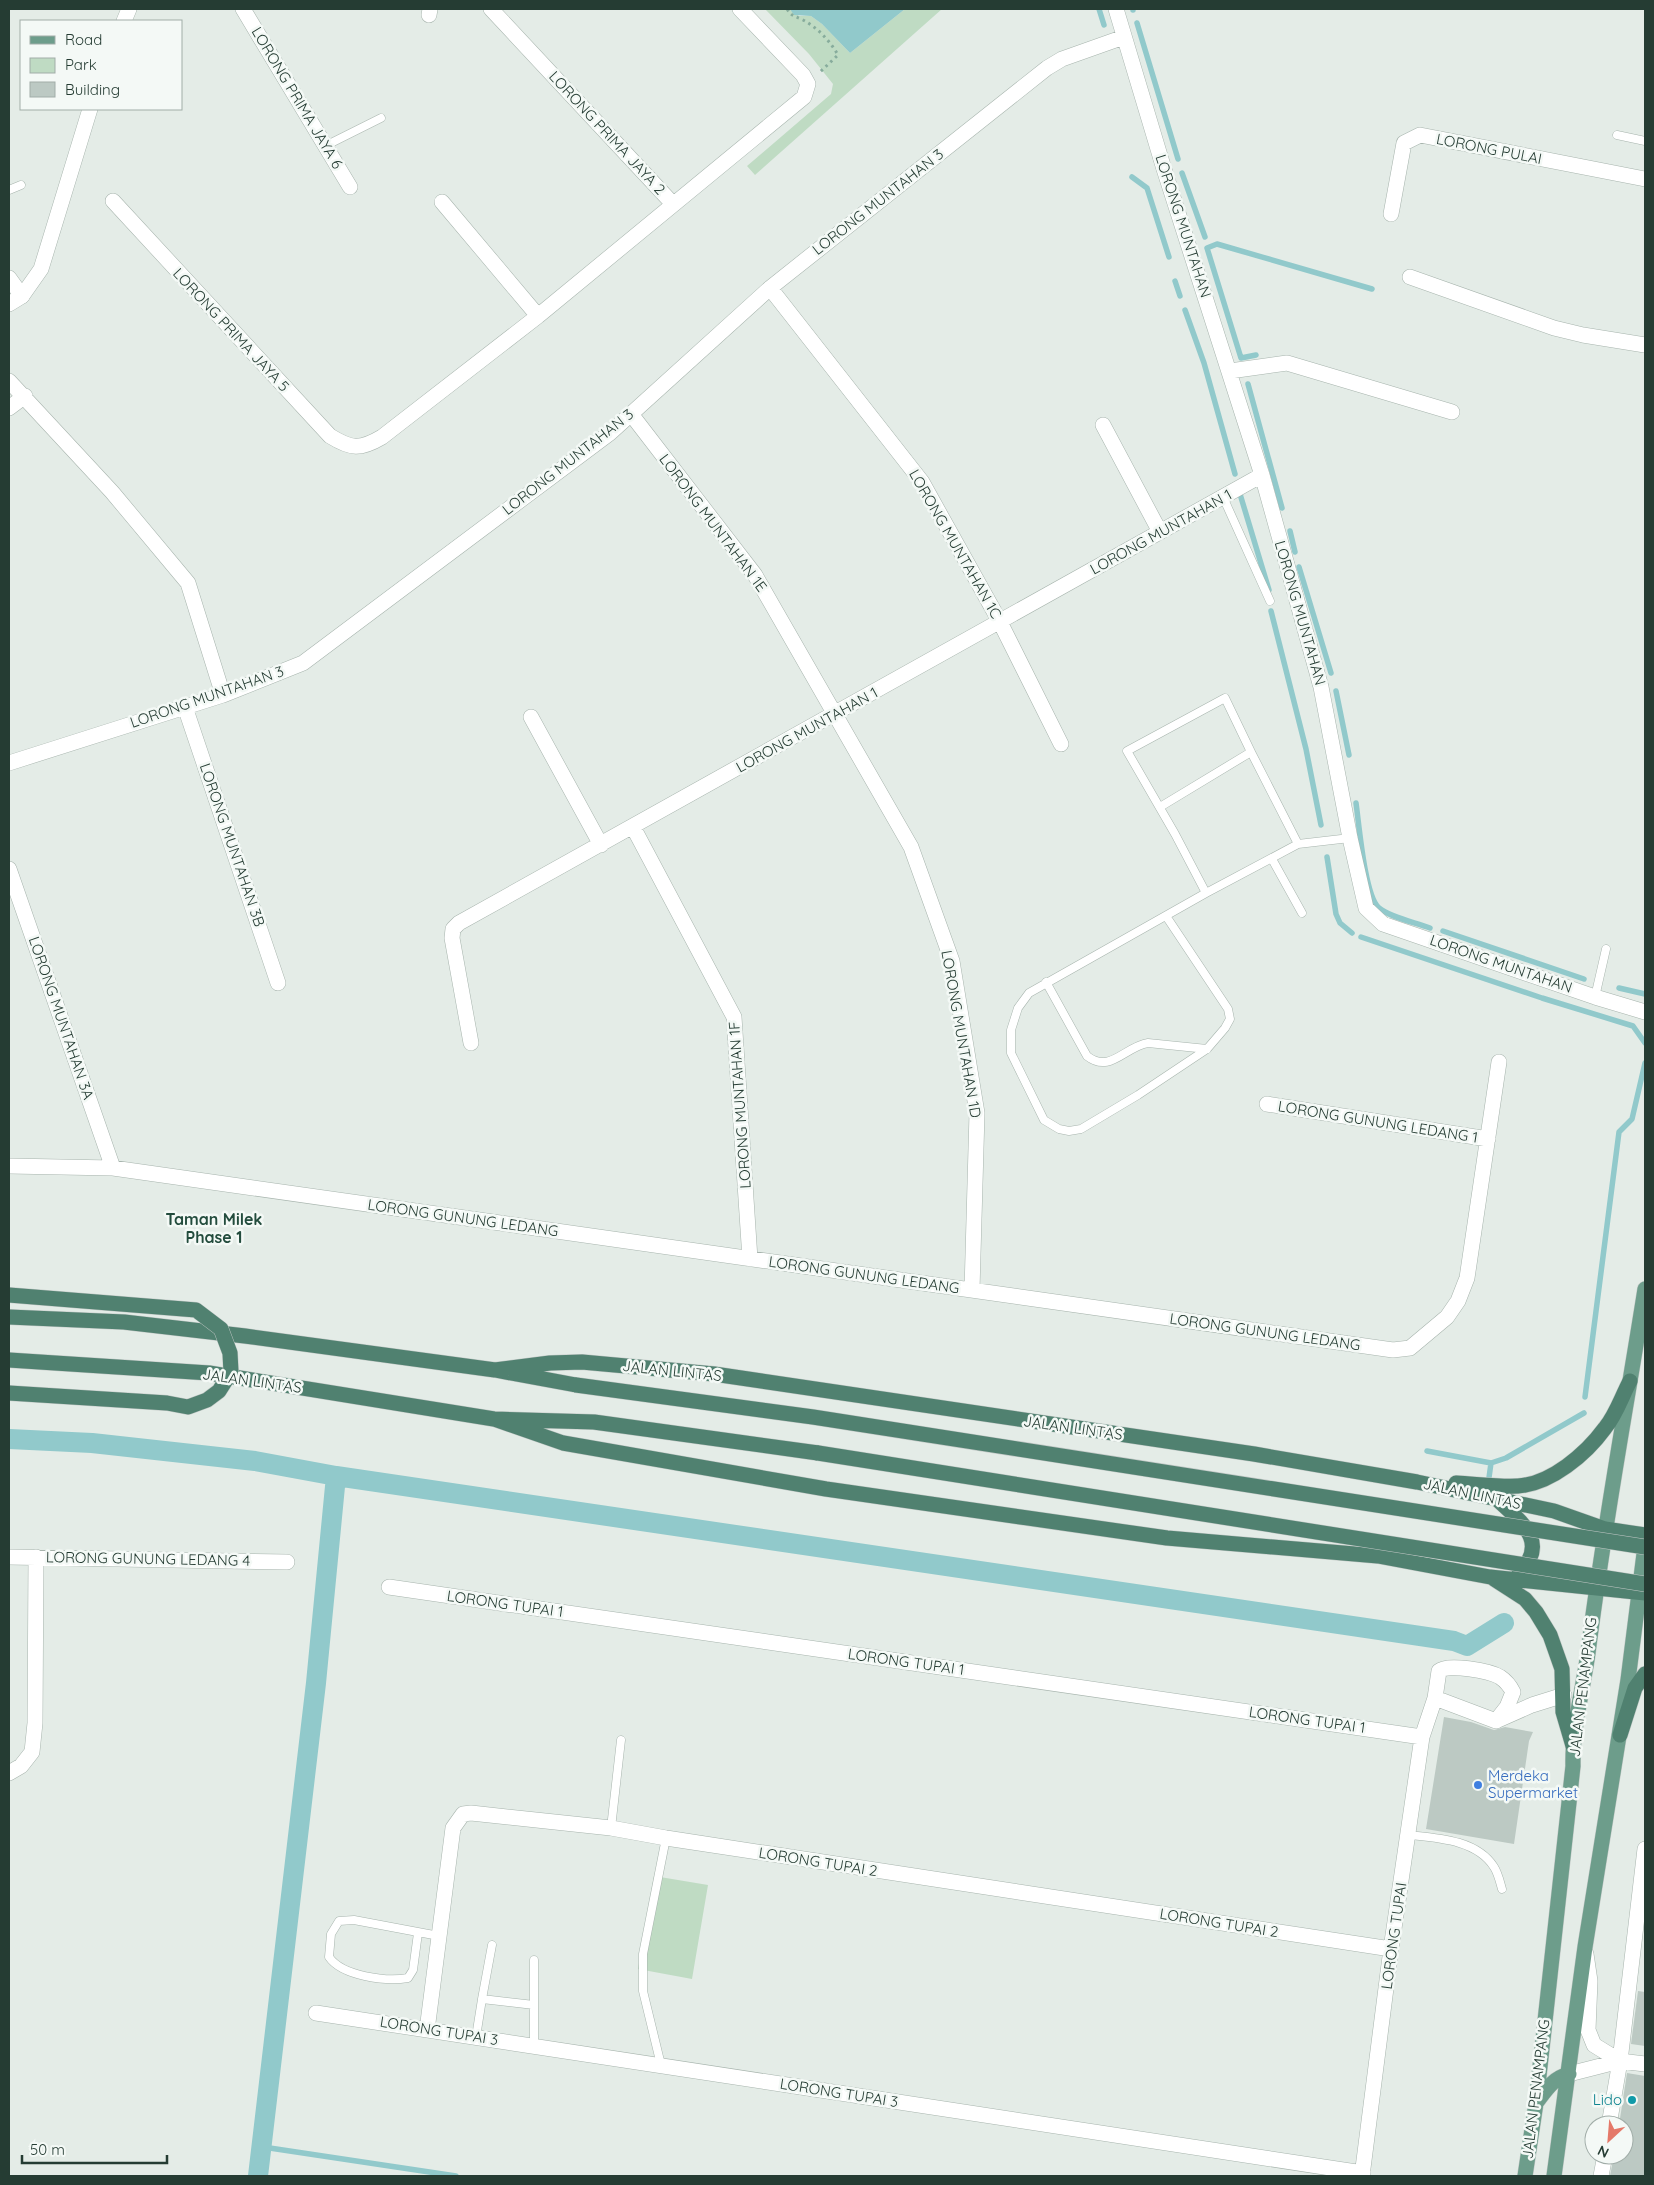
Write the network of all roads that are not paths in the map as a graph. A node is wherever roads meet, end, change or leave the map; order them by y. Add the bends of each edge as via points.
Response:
1 (244, 9) edge
2 (491, 9) edge
3 (740, 9) edge
4 (1116, 9) edge
5 (1124, 37) junction
6 (90, 110) edge
7 (382, 118) dead end
8 (1617, 135) dead end
9 (1645, 141) edge
10 (325, 146) junction
11 (1645, 179) edge
12 (21, 185) dead end
13 (350, 187) dead end
14 (9, 190) edge
15 (113, 201) dead end
16 (442, 202) dead end
17 (673, 204) junction
18 (1391, 214) dead end
19 (1410, 277) dead end
20 (9, 278) edge
21 (770, 288) junction
22 (22, 296) junction
23 (9, 304) edge
24 (538, 316) junction
25 (1645, 345) edge
26 (1230, 371) junction
27 (9, 381) edge
28 (25, 396) junction
29 (9, 408) edge
30 (1452, 412) dead end
31 (631, 414) junction
32 (1103, 425) dead end
33 (1262, 474) junction
34 (1223, 497) junction
35 (1160, 532) junction
36 (1270, 601) dead end
37 (1000, 622) junction
38 (223, 695) junction
39 (185, 707) junction
40 (835, 714) junction
41 (531, 717) dead end
42 (1061, 744) dead end
43 (1251, 752) junction
44 (9, 763) edge
45 (1160, 806) junction
46 (633, 827) junction
47 (1350, 838) junction
48 (1298, 844) junction
49 (601, 845) junction
50 (1272, 859) junction
51 (9, 869) edge
52 (1206, 893) junction
53 (1302, 913) dead end
54 (1166, 916) junction
55 (1606, 949) dead end
56 (278, 982) dead end
57 (1046, 982) junction
58 (1595, 997) junction
59 (1645, 1012) edge
60 (471, 1043) dead end
61 (1207, 1049) junction
62 (1499, 1062) dead end
63 (1267, 1104) dead end
64 (1488, 1139) junction
65 (9, 1166) edge
66 (113, 1168) junction
67 (750, 1259) junction
68 (1645, 1289) edge
69 (972, 1290) junction
70 (9, 1295) edge
71 (9, 1317) edge
72 (9, 1360) edge
73 (495, 1370) junction
74 (1630, 1381) junction
75 (9, 1393) edge
76 (494, 1419) junction
77 (1417, 1482) junction
78 (1498, 1500) junction
79 (1605, 1529) junction
80 (1645, 1535) edge
81 (1645, 1547) edge
82 (9, 1558) edge
83 (36, 1558) junction
84 (287, 1562) dead end
85 (1490, 1577) junction
86 (389, 1587) dead end
87 (1596, 1587) junction
88 (1644, 1590) edge
89 (1645, 1674) edge
90 (1564, 1694) junction
91 (1434, 1698) junction
92 (1496, 1721) junction
93 (1620, 1735) junction
94 (1422, 1737) junction
95 (621, 1740) dead end
96 (1572, 1746) junction
97 (9, 1773) edge
98 (612, 1828) junction
99 (1409, 1835) junction
100 (666, 1838) junction
101 (1645, 1849) edge
102 (1502, 1889) dead end
103 (418, 1932) junction
104 (439, 1936) junction
105 (492, 1945) dead end
106 (1586, 1947) junction
107 (1391, 1949) junction
108 (534, 1960) dead end
109 (482, 1999) junction
110 (534, 2006) junction
111 (316, 2012) dead end
112 (427, 2030) junction
113 (476, 2037) junction
114 (534, 2046) junction
115 (1620, 2061) junction
116 (1645, 2064) edge
117 (660, 2065) junction
118 (1570, 2074) junction
119 (1536, 2103) junction
120 (1612, 2115) edge
121 (1363, 2174) edge
122 (1525, 2176) edge
123 (1554, 2176) edge

1 - 10 street, LORONG PRIMA JAYA 6
2 - 17 street, LORONG PRIMA JAYA 2
3 - 17 street, LORONG PRIMA JAYA 2 via 803,75 808,84 804,97
4 - 5 street, LORONG MUNTAHAN
5 - 21 street, LORONG MUNTAHAN 3 via 1062,59 1048,68
5 - 26 street, LORONG MUNTAHAN
6 - 22 street via 41,269
7 - 10 lane
8 - 9 lane
10 - 13 street, LORONG PRIMA JAYA 6
11 - 18 street, LORONG PULAI via 1420,136 1404,144
12 - 14 lane
15 - 24 street, LORONG PRIMA JAYA 5 via 314,421 346,446 358,447 382,437
16 - 24 street
17 - 24 street
19 - 25 street via 1554,328
20 - 22 street
21 - 31 street, LORONG MUNTAHAN 3
21 - 37 street, LORONG MUNTAHAN 1C via 922,482
22 - 23 street
26 - 30 street via 1287,363
26 - 33 street, LORONG MUNTAHAN
27 - 28 street
28 - 29 street
28 - 38 street via 112,492 188,583
31 - 38 street, LORONG MUNTAHAN 3 via 304,663
31 - 40 street, LORONG MUNTAHAN 1E via 755,575
32 - 35 street
33 - 34 street, LORONG MUNTAHAN 1
33 - 47 street, LORONG MUNTAHAN via 1321,687
34 - 35 street, LORONG MUNTAHAN 1
34 - 36 lane
35 - 37 street, LORONG MUNTAHAN 1
37 - 40 street, LORONG MUNTAHAN 1
37 - 42 street, LORONG MUNTAHAN 1C
38 - 39 street, LORONG MUNTAHAN 3
39 - 44 street, LORONG MUNTAHAN 3
39 - 56 street, LORONG MUNTAHAN 3B
40 - 46 street, LORONG MUNTAHAN 1
40 - 69 street, LORONG MUNTAHAN 1D via 911,847 952,961 977,1113
41 - 49 street
43 - 45 lane
43 - 45 lane via 1225,698 1127,751
43 - 48 lane
45 - 52 lane
46 - 49 street, LORONG MUNTAHAN 1
46 - 67 street, LORONG MUNTAHAN 1F via 734,1017
47 - 48 lane
47 - 58 street, LORONG MUNTAHAN via 1366,908 1383,924
48 - 50 lane
49 - 60 street, LORONG MUNTAHAN 1 via 460,922 453,930
50 - 52 lane
50 - 53 lane
51 - 66 street, LORONG MUNTAHAN 3A
52 - 54 lane
54 - 57 lane
54 - 61 lane via 1228,1008 1230,1019
55 - 58 lane
57 - 61 lane via 1088,1056 1095,1062 1108,1062 1148,1043
57 - 61 lane via 1029,993 1018,1008 1011,1030 1011,1054 1044,1120 1059,1129 1081,1128
58 - 59 street, LORONG MUNTAHAN
62 - 64 street, LORONG GUNUNG LEDANG
63 - 64 street, LORONG GUNUNG LEDANG 1
64 - 69 street, LORONG GUNUNG LEDANG via 1467,1278 1447,1317 1410,1348 1393,1350
65 - 66 street, LORONG GUNUNG LEDANG
66 - 67 street, LORONG GUNUNG LEDANG
67 - 69 street, LORONG GUNUNG LEDANG
68 - 74 main road, JALAN PENAMPANG
70 - 75 highway, bridge via 196,1310 220,1329 230,1353 231,1372 219,1391 188,1407
71 - 73 highway, JALAN LINTAS via 124,1322
72 - 76 highway, JALAN LINTAS via 209,1373
73 - 77 highway, JALAN LINTAS via 582,1362 714,1374 1254,1454
73 - 81 highway, JALAN LINTAS, bridge via 576,1385 813,1417
74 - 77 highway via 1606,1428 1575,1459 1540,1481 1519,1486
74 - 79 main road, JALAN PENAMPANG
76 - 85 highway, JALAN LINTAS via 563,1443 826,1489 1167,1538 1378,1556
76 - 88 highway, JALAN LINTAS, bridge via 594,1422 818,1453
77 - 78 highway, JALAN LINTAS
78 - 79 highway, JALAN LINTAS via 1554,1511
78 - 85 highway via 1530,1534 1533,1550 1529,1563 1518,1574
79 - 80 highway, JALAN LINTAS
79 - 87 main road, JALAN PENAMPANG
81 - 88 main road, JALAN PENAMPANG
82 - 83 street, LORONG GUNUNG LEDANG 4
83 - 84 street, LORONG GUNUNG LEDANG 4
83 - 97 street via 32,1752
85 - 87 highway, JALAN LINTAS
85 - 90 highway via 1525,1599 1536,1612 1557,1650
86 - 94 street, LORONG TUPAI 1
87 - 88 highway, JALAN LINTAS
87 - 96 main road, JALAN PENAMPANG
88 - 93 main road, JALAN PENAMPANG
89 - 93 highway via 1634,1688
90 - 92 street
90 - 96 highway via 1563,1712
91 - 92 street
91 - 92 street, LORONG TUPAI via 1439,1671 1445,1667 1499,1676 1513,1692
91 - 94 street, LORONG TUPAI
93 - 106 main road, JALAN PENAMPANG
94 - 99 street, LORONG TUPAI
95 - 98 lane
96 - 119 main road, JALAN PENAMPANG via 1573,1766
98 - 100 street, LORONG TUPAI 2
98 - 104 street, LORONG TUPAI 2 via 515,1816 463,1814 453,1828
99 - 102 lane via 1466,1845 1485,1856 1495,1868
99 - 107 street, LORONG TUPAI
100 - 107 street, LORONG TUPAI 2
100 - 117 lane via 643,1954 643,1991
101 - 115 street
103 - 103 lane via 354,1920 338,1921 331,1934 329,1957 344,1971 398,1980 408,1978 413,1970
103 - 104 lane
104 - 112 street, LORONG TUPAI 2
105 - 109 lane
106 - 115 street via 1590,1981 1588,2030 1594,2045
106 - 118 main road, JALAN PENAMPANG
107 - 121 street, LORONG TUPAI
108 - 110 lane
109 - 110 lane
109 - 113 lane
110 - 114 lane
111 - 112 street, LORONG TUPAI 3
112 - 113 street, LORONG TUPAI 3
113 - 114 street, LORONG TUPAI 3
114 - 117 street, LORONG TUPAI 3
115 - 116 street
115 - 118 street
115 - 120 street
117 - 121 street, LORONG TUPAI 3
118 - 119 main road via 1551,2083
118 - 123 main road, JALAN PENAMPANG
119 - 122 main road, JALAN PENAMPANG

